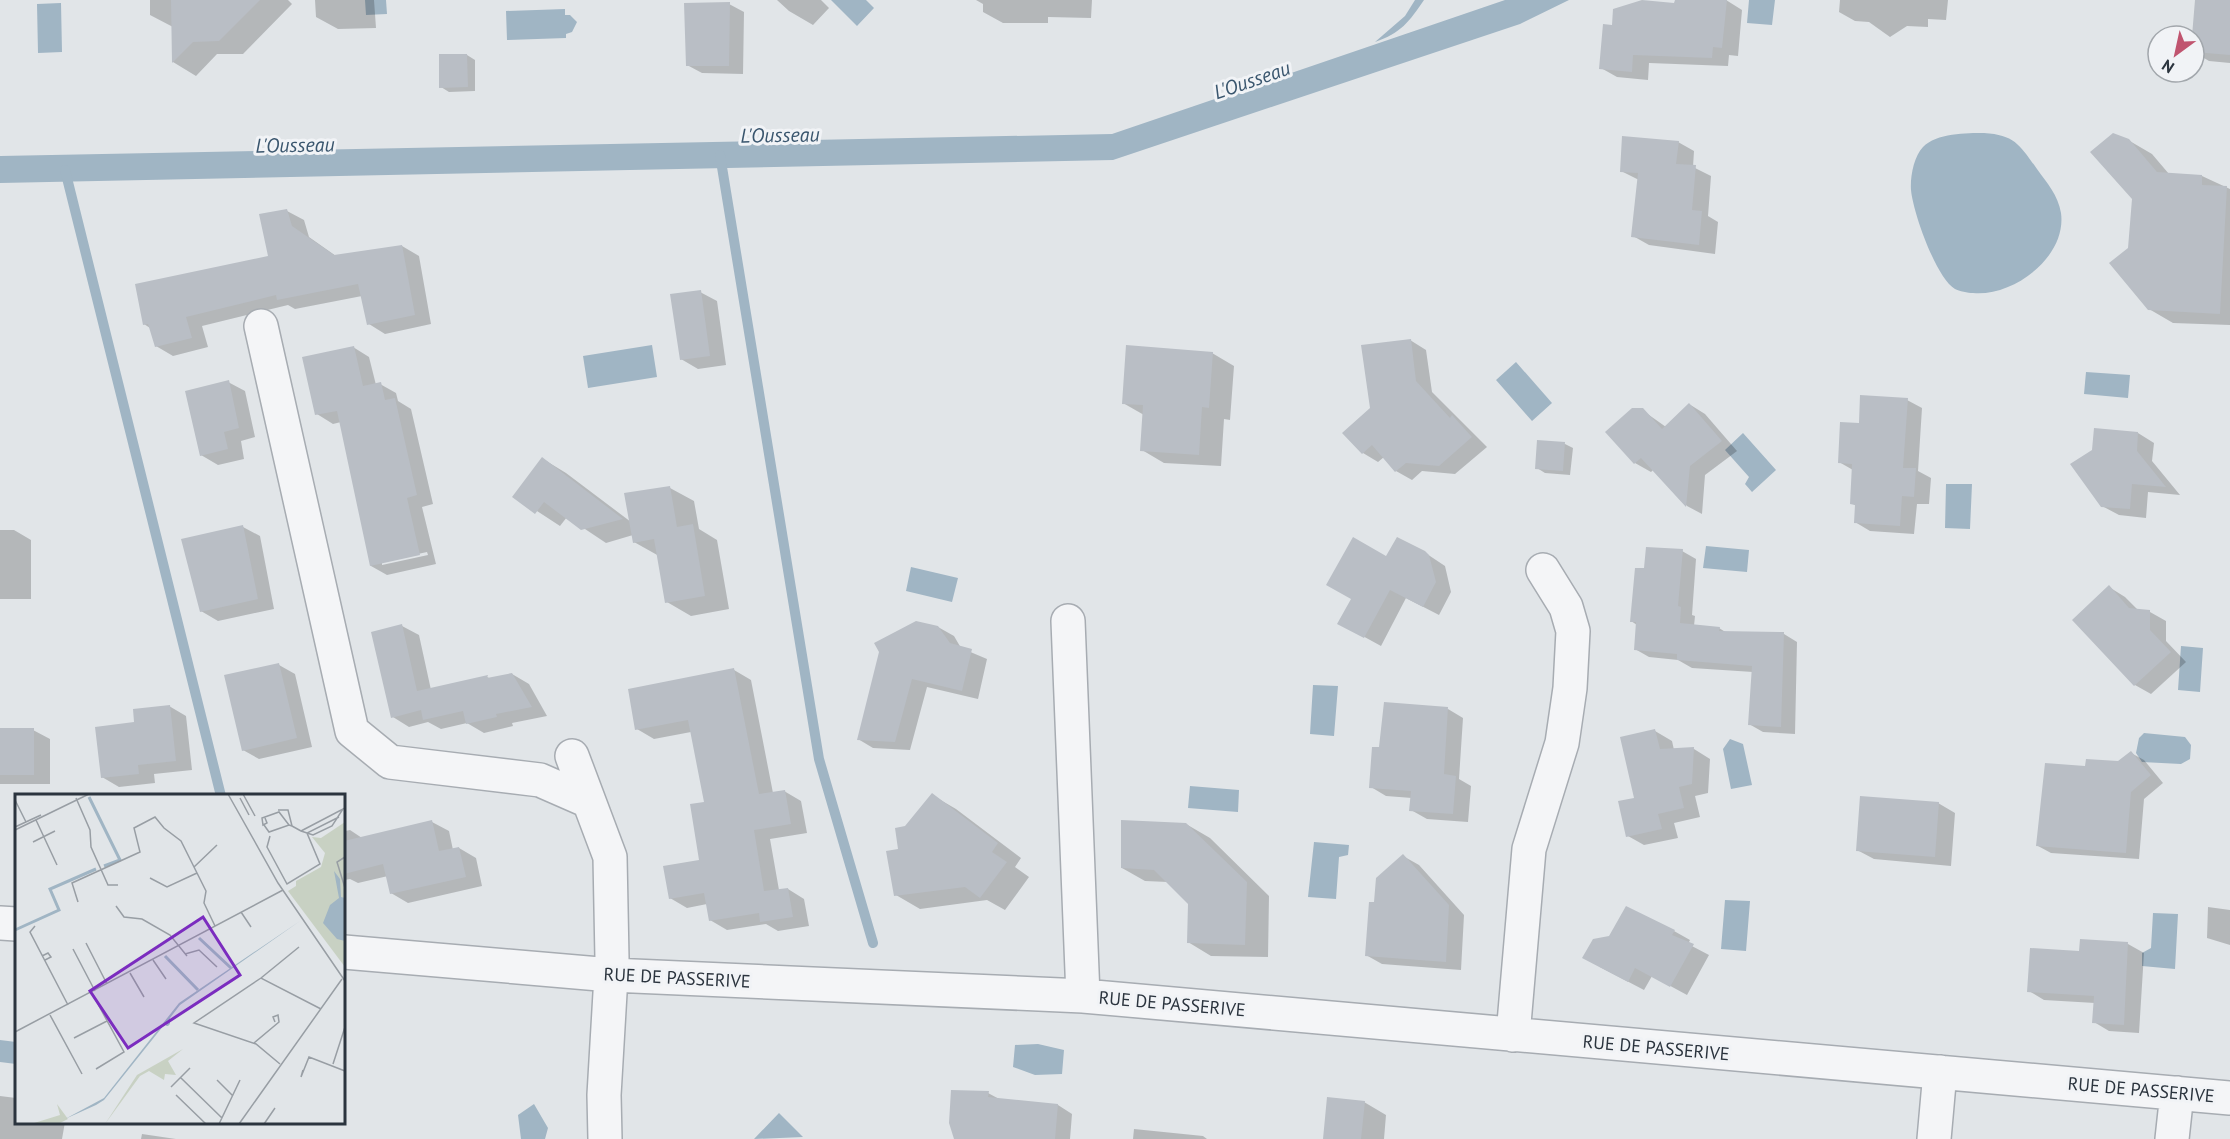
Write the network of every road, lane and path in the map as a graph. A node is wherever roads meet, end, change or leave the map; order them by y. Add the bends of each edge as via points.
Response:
1 (261, 326) dead end
2 (1543, 570) dead end
3 (1068, 621) dead end
4 (572, 756) dead end
5 (588, 801) junction
6 (0, 923) edge
7 (15, 924) edge
8 (345, 952) edge
9 (611, 975) junction
10 (1083, 996) junction
11 (1513, 1035) junction
12 (1940, 1072) junction
13 (2177, 1093) junction
14 (2230, 1098) edge
15 (605, 1139) edge
16 (1934, 1139) edge
17 (2172, 1139) edge

1 - 5 street via 352,731 390,762 540,780
2 - 11 street via 1566,607 1573,632 1570,688 1562,743 1529,849
3 - 10 street, RUE DE PASSERIVE
4 - 5 street
5 - 9 street via 610,857
6 - 7 street
8 - 9 street, RUE DE PASSERIVE
9 - 10 street, RUE DE PASSERIVE
9 - 15 street
10 - 11 street, RUE DE PASSERIVE
11 - 12 street, RUE DE PASSERIVE
12 - 13 street, RUE DE PASSERIVE
12 - 16 street
13 - 14 street, RUE DE PASSERIVE
13 - 17 street

